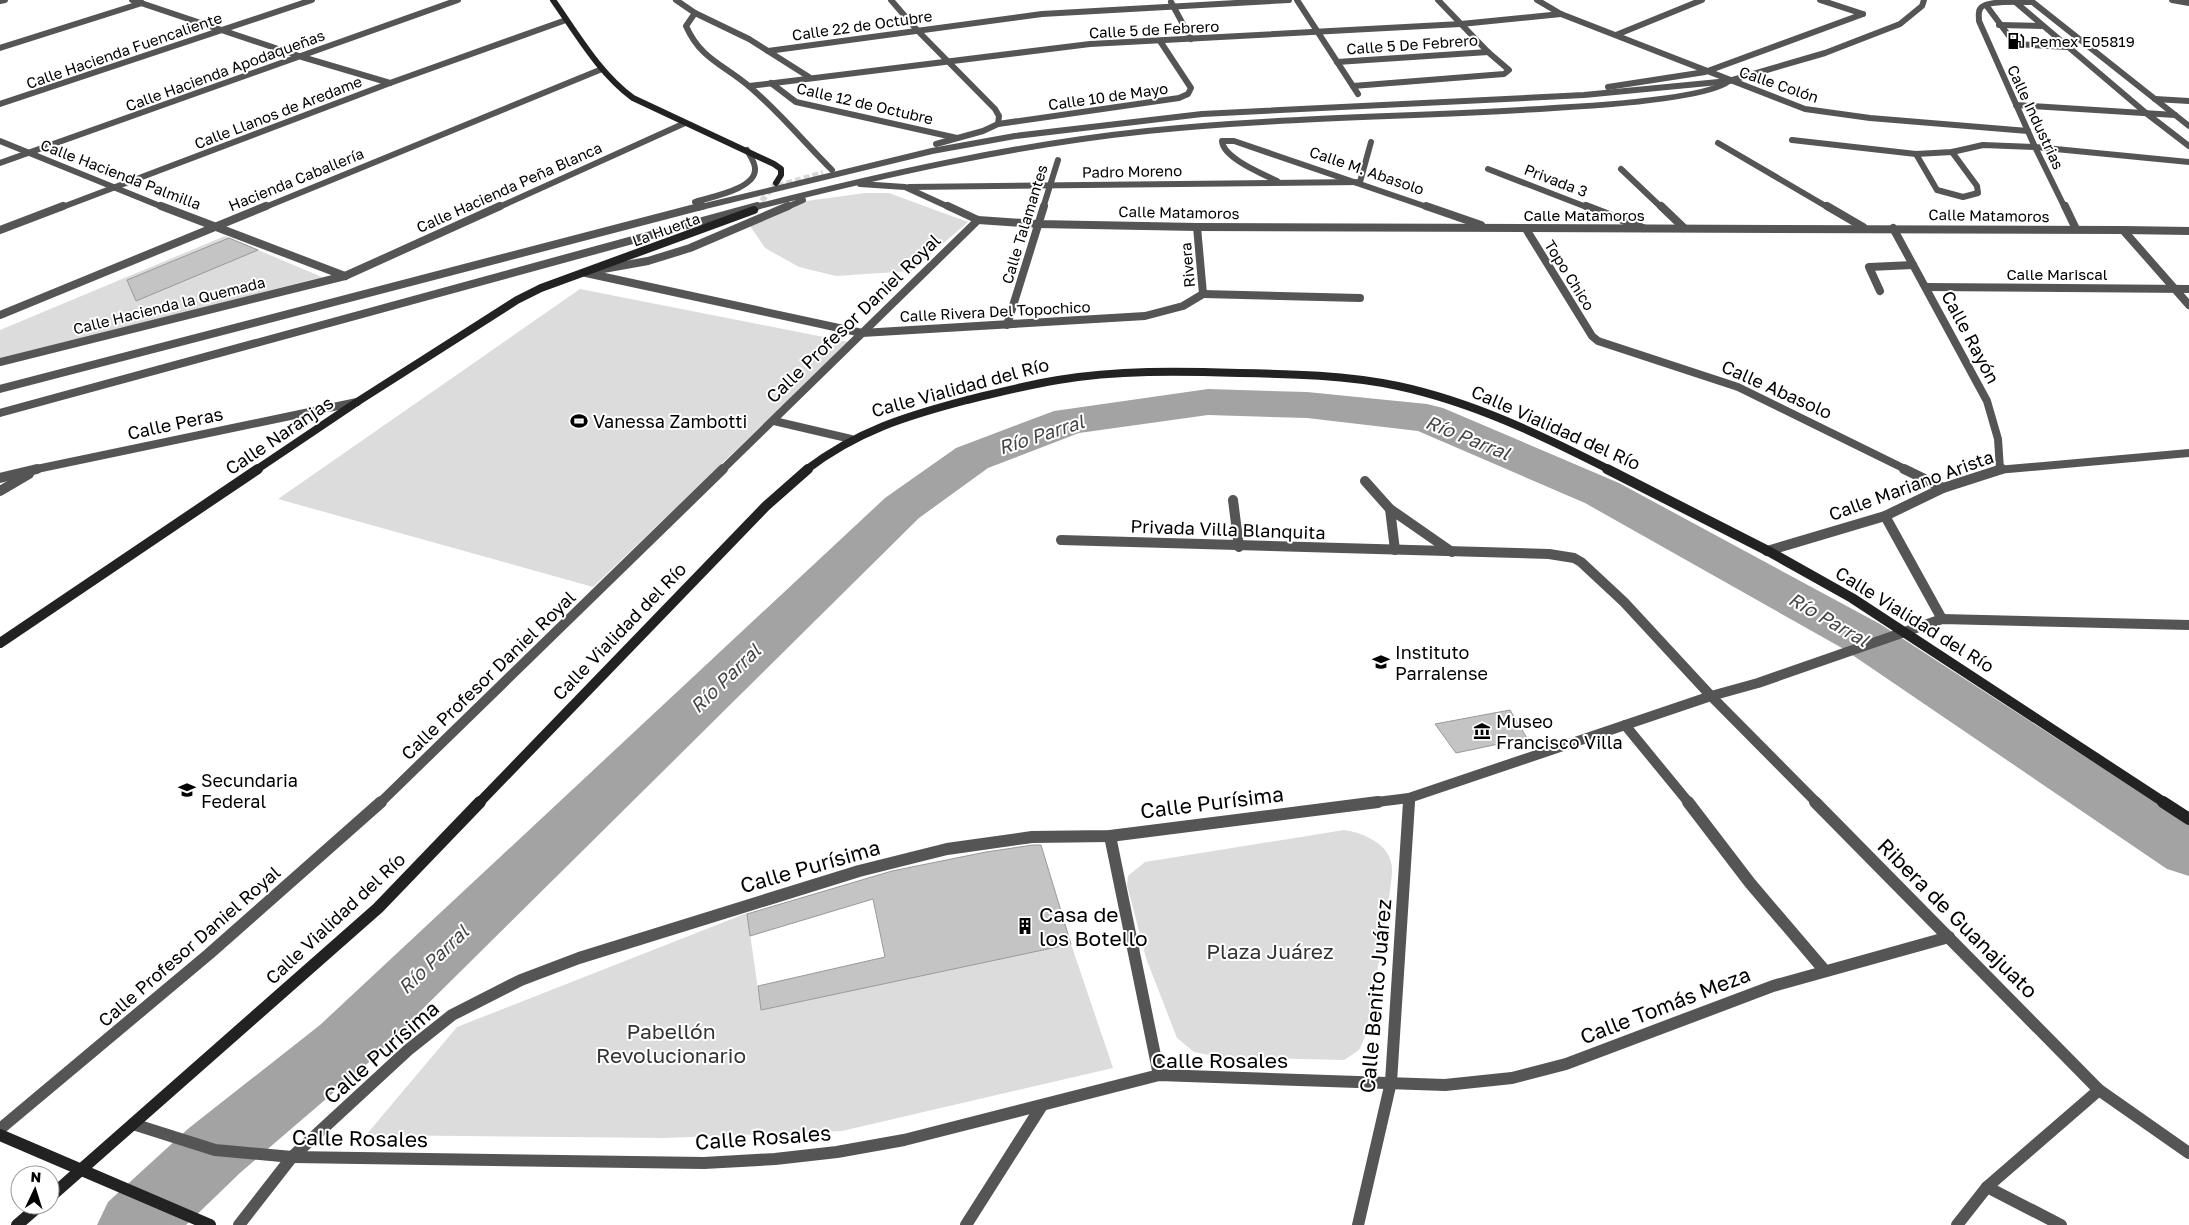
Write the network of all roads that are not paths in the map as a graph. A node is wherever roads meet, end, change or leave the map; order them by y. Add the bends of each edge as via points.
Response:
1 (5, 0) edge
2 (132, 0) edge
3 (154, 0) edge
4 (312, 0) edge
5 (458, 0) edge
6 (553, 0) edge
7 (687, 0) edge
8 (891, 0) edge
9 (1170, 0) edge
10 (1289, 0) edge
11 (1297, 0) edge
12 (1438, 0) edge
13 (1537, 0) edge
14 (1702, 0) edge
15 (1820, 0) edge
16 (1924, 0) edge
17 (2172, 0) edge
18 (677, 1) edge
19 (2014, 1) edge
20 (2031, 1) edge
21 (0, 2) edge
22 (142, 3) junction
23 (2189, 3) edge
24 (1986, 5) junction
25 (1175, 7) junction
26 (695, 13) junction
27 (2026, 13) junction
28 (2047, 13) junction
29 (1561, 14) junction
30 (566, 20) junction
31 (1461, 24) junction
32 (1999, 25) junction
33 (2042, 26) junction
34 (222, 30) junction
35 (917, 30) junction
36 (1319, 33) junction
37 (1616, 35) junction
38 (1191, 39) junction
39 (1160, 41) junction
40 (2067, 47) junction
41 (0, 48) edge
42 (768, 51) junction
43 (1488, 52) junction
44 (302, 56) junction
45 (2079, 58) junction
46 (2101, 58) junction
47 (950, 61) junction
48 (1337, 62) junction
49 (602, 69) junction
50 (1705, 72) junction
51 (809, 77) junction
52 (1729, 81) junction
53 (390, 82) junction
54 (771, 83) junction
55 (749, 86) junction
56 (1353, 86) junction
57 (1586, 89) dead end
58 (1358, 94) dead end
59 (2155, 99) junction
60 (2189, 101) edge
61 (0, 104) edge
62 (2016, 105) junction
63 (2146, 113) junction
64 (2175, 115) junction
65 (684, 123) junction
66 (998, 124) junction
67 (2189, 126) edge
68 (2028, 131) junction
69 (958, 138) junction
70 (1792, 140) dead end
71 (0, 141) edge
72 (1371, 142) dead end
73 (1718, 143) dead end
74 (2189, 146) edge
75 (2035, 147) junction
76 (747, 150) junction
77 (1952, 152) junction
78 (28, 153) junction
79 (1916, 154) junction
80 (1058, 160) dead end
81 (2189, 162) edge
82 (0, 163) edge
83 (1488, 169) dead end
84 (1621, 169) dead end
85 (832, 170) junction
86 (823, 172) tunnel mouth
87 (776, 182) dead end
88 (1280, 182) junction
89 (1360, 182) junction
90 (854, 183) junction
91 (1050, 186) junction
92 (905, 187) junction
93 (113, 188) junction
94 (826, 190) junction
95 (754, 210) tunnel mouth
96 (682, 211) junction
97 (978, 220) junction
98 (1037, 224) junction
99 (217, 226) junction
100 (1197, 227) junction
101 (1863, 227) junction
102 (1489, 228) junction
103 (1642, 228) junction
104 (1684, 228) junction
105 (1893, 228) junction
106 (1526, 229) junction
107 (2076, 229) junction
108 (0, 230) edge
109 (2123, 230) junction
110 (2189, 231) edge
111 (1913, 265) junction
112 (586, 272) junction
113 (345, 276) junction
114 (1926, 287) junction
115 (2175, 289) junction
116 (2189, 289) edge
117 (1880, 291) dead end
118 (1203, 294) junction
119 (1360, 298) dead end
120 (2189, 305) edge
121 (1171, 311) joint
122 (0, 315) edge
123 (1007, 325) junction
124 (862, 333) junction
125 (1592, 336) joint
126 (0, 362) edge
127 (0, 389) edge
128 (358, 402) junction
129 (0, 413) edge
130 (774, 420) junction
131 (851, 439) junction
132 (2189, 453) edge
133 (40, 468) junction
134 (2000, 469) junction
135 (0, 478) edge
136 (1365, 481) dead end
137 (1943, 488) junction
138 (0, 492) edge
139 (1233, 500) dead end
140 (1390, 509) junction
141 (1886, 516) junction
142 (1061, 540) dead end
143 (1238, 547) junction
144 (1395, 550) junction
145 (1767, 550) junction
146 (1452, 552) junction
147 (1563, 556) joint
148 (1942, 619) junction
149 (2189, 625) edge
150 (0, 643) edge
151 (1710, 696) junction
152 (1625, 725) junction
153 (1409, 798) junction
154 (2189, 819) edge
155 (1110, 836) junction
156 (1949, 936) junction
157 (1825, 971) junction
158 (1160, 1075) junction
159 (1391, 1082) junction
160 (2099, 1090) junction
161 (1041, 1107) junction
162 (133, 1124) junction
163 (0, 1129) edge
164 (0, 1135) edge
165 (2189, 1153) edge
166 (292, 1157) junction
167 (60, 1187) edge
168 (1987, 1188) junction
169 (28, 1215) edge
170 (17, 1225) edge
171 (210, 1225) edge
172 (239, 1225) edge
173 (966, 1225) edge
174 (1358, 1225) edge
175 (1958, 1225) edge
176 (2061, 1225) edge

1 - 21 street
2 - 22 street
3 - 22 street
4 - 34 street, Calle Hacienda Fuencaliente
5 - 44 street, Calle Hacienda Apodaqueñas
6 - 30 main road
7 - 18 street
8 - 35 street
9 - 25 street
10 - 25 street, Calle 22 de Octubre
11 - 36 street
12 - 31 street
13 - 29 street, Calle Colón
14 - 37 street
15 - 50 street via 1863,14
16 - 52 street via 1922,6 1900,24 1825,53
17 - 23 street
18 - 26 street, Calle 12 de Octubre
19 - 20 street
19 - 24 street
19 - 27 street
20 - 28 street
22 - 34 street
22 - 41 street
24 - 32 street
24 - 62 street, Calle Industrias via 1979,10 1979,22
25 - 35 street, Calle 22 de Octubre via 1042,14
25 - 38 street
26 - 42 street, Calle 12 de Octubre
26 - 55 street via 686,26 694,44 707,59
27 - 28 street
27 - 33 street
28 - 46 street
29 - 31 street, Calle 5 de Febrero
29 - 37 street, Calle Colón
30 - 49 main road
30 - 53 street, Calle Llanos de Aredame
31 - 36 street, Calle 5 de Febrero
31 - 43 street
32 - 33 street
32 - 40 street via 2012,42 2019,45
33 - 40 street
34 - 44 street
34 - 61 street, Calle Hacienda Fuencaliente
35 - 42 street, Calle 22 de Octubre
35 - 47 street
36 - 38 street, Calle 5 de Febrero
36 - 48 street
37 - 50 street, Calle Colón
38 - 39 street, Calle 5 de Febrero
39 - 47 street, Calle 5 de Febrero via 1090,44
39 - 66 street, Calle 10 de Mayo via 1191,88 1188,94 1165,101
40 - 45 street
42 - 51 street, Calle 12 de Octubre
43 - 48 street, Calle 5 De Febrero
43 - 56 street via 1509,70 1504,74
44 - 53 street
44 - 78 street, Calle Hacienda Apodaqueñas
45 - 46 street
45 - 63 street
46 - 59 street
47 - 51 street, Calle 5 de Febrero
47 - 66 street via 995,109 999,116
48 - 56 street
49 - 65 main road via 633,98
49 - 99 street, Hacienda Caballería
50 - 52 street, Calle Colón
50 - 57 street
51 - 54 street, Calle 5 de Febrero
52 - 68 street, Calle Colón via 1798,107 1832,114
52 - 90 street via 1720,88 1646,102 1140,132 1048,144
52 - 96 street via 1584,95 1300,108 1103,124 932,151
53 - 93 street, Calle Llanos de Aredame
54 - 55 street, Calle 5 de Febrero
54 - 69 street, Calle 12 de Octubre via 796,102
55 - 85 street
56 - 58 street
59 - 60 street
59 - 64 street
62 - 63 street
62 - 68 street, Calle Industrias
63 - 64 street
63 - 74 street
64 - 67 street
65 - 76 main road
65 - 113 street, Calle Hacienda Peña Blanca
66 - 69 street
68 - 75 street, Calle Industrias
69 - 85 street
70 - 79 street
71 - 78 street, Calle Hacienda Palmilla
72 - 89 street
73 - 101 street
75 - 77 street via 1983,145
75 - 81 street
75 - 107 street, Calle Industrias
76 - 87 main road via 781,169
76 - 96 street via 755,168 756,175 752,181 698,201
77 - 79 street
77 - 79 street via 1976,186 1978,193 1974,196 1956,196 1937,190
78 - 82 street, Calle Hacienda Apodaqueñas
78 - 93 street, Calle Hacienda Palmilla
80 - 91 street, Calle Talamantes
83 - 103 street, Privada 3
84 - 104 street
85 - 86 street
88 - 89 street, Padro Moreno
88 - 89 street, Calle M. Abasolo via 1236,160 1221,144 1225,140 1234,141
88 - 91 street, Padro Moreno
89 - 102 street, Calle M. Abasolo
90 - 92 street
90 - 94 street
91 - 92 street, Padro Moreno
91 - 98 street, Calle Talamantes
92 - 97 street
93 - 99 street, Calle Hacienda Palmilla
93 - 108 street, Calle Llanos de Aredame
94 - 112 street via 690,248 648,261
94 - 129 street via 708,218
95 - 112 main road, La Huerta
96 - 127 street
97 - 98 street, Calle Matamoros
97 - 124 street, Calle Profesor Daniel Royal
98 - 100 street, Calle Matamoros
98 - 123 street, Calle Talamantes
99 - 113 street, Calle Hacienda Palmilla
99 - 122 street, Hacienda Caballería
100 - 102 street, Calle Matamoros
100 - 118 street, Rivera
101 - 104 street, Calle Matamoros
101 - 105 street, Calle Matamoros
102 - 106 street, Calle Matamoros
103 - 104 street, Calle Matamoros
103 - 106 street, Calle Matamoros
105 - 107 street, Calle Matamoros
105 - 111 street, Calle Rayón
106 - 125 street, Topo Chico
107 - 109 street, Calle Matamoros
109 - 110 street, Calle Matamoros
109 - 115 street
111 - 114 street, Calle Rayón
111 - 117 street via 1869,267
112 - 124 street, Calle Rivera Del Topochico
112 - 128 main road, Calle Naranjas via 511,303
113 - 126 street, Calle Hacienda la Quemada
114 - 115 street, Calle Mariscal
114 - 134 street, Calle Rayón via 1987,401 1998,439
115 - 116 street, Calle Mariscal
115 - 120 street
118 - 119 street
118 - 121 street, Rivera via 1191,304
121 - 123 street, Calle Rivera Del Topochico via 1145,316
123 - 124 street, Calle Rivera Del Topochico
124 - 130 street, Calle Profesor Daniel Royal
125 - 137 street, Calle Abasolo via 1606,345 1738,387
128 - 133 street, Calle Peras
128 - 150 main road, Calle Naranjas
130 - 131 street
130 - 163 street, Calle Profesor Daniel Royal via 397,788 209,954
131 - 145 main road, Calle Vialidad del Río via 888,423 1032,382 1090,374 1218,372 1353,379 1414,390 1477,409 1576,452
131 - 162 main road, Calle Vialidad del Río via 779,492 378,908
132 - 134 street, Calle Mariano Arista
133 - 135 street, Calle Peras
133 - 138 street
134 - 137 street, Calle Mariano Arista
136 - 140 street
137 - 141 street, Calle Mariano Arista
139 - 143 street
140 - 144 street
140 - 146 street
141 - 145 street, Calle Mariano Arista
141 - 148 street
142 - 143 street, Privada Villa Blanquita
143 - 144 street, Privada Villa Blanquita
144 - 146 street, Privada Villa Blanquita
145 - 154 main road, Calle Vialidad del Río via 1877,613
146 - 147 street, Privada Villa Blanquita
147 - 151 street, Ribera de Guanajuato via 1581,562 1624,602
148 - 149 street
148 - 151 street, Calle Purísima via 1758,683
151 - 152 street, Calle Purísima
151 - 156 street, Ribera de Guanajuato
152 - 153 street, Calle Purísima
152 - 157 street via 1750,883
153 - 155 street, Calle Purísima
153 - 159 street, Calle Benito Juárez
155 - 158 street
155 - 166 street, Calle Purísima via 1032,837 938,852 859,871 579,958 521,980 452,1015 408,1050
156 - 157 street, Calle Tomás Meza
156 - 160 street, Ribera de Guanajuato
157 - 159 street, Calle Tomás Meza via 1702,1011 1566,1064 1512,1078 1445,1085
158 - 159 street, Calle Rosales
158 - 161 street, Calle Rosales
159 - 174 street, Calle Benito Juárez
160 - 165 street, Ribera de Guanajuato
160 - 168 street
161 - 166 street, Calle Rosales via 904,1140 766,1160 704,1163
161 - 173 street
162 - 166 street, Calle Rosales via 215,1150
162 - 167 main road, Calle Vialidad del Río
164 - 171 main road
166 - 172 street, Calle Purísima
168 - 175 street
168 - 176 street
169 - 170 main road

